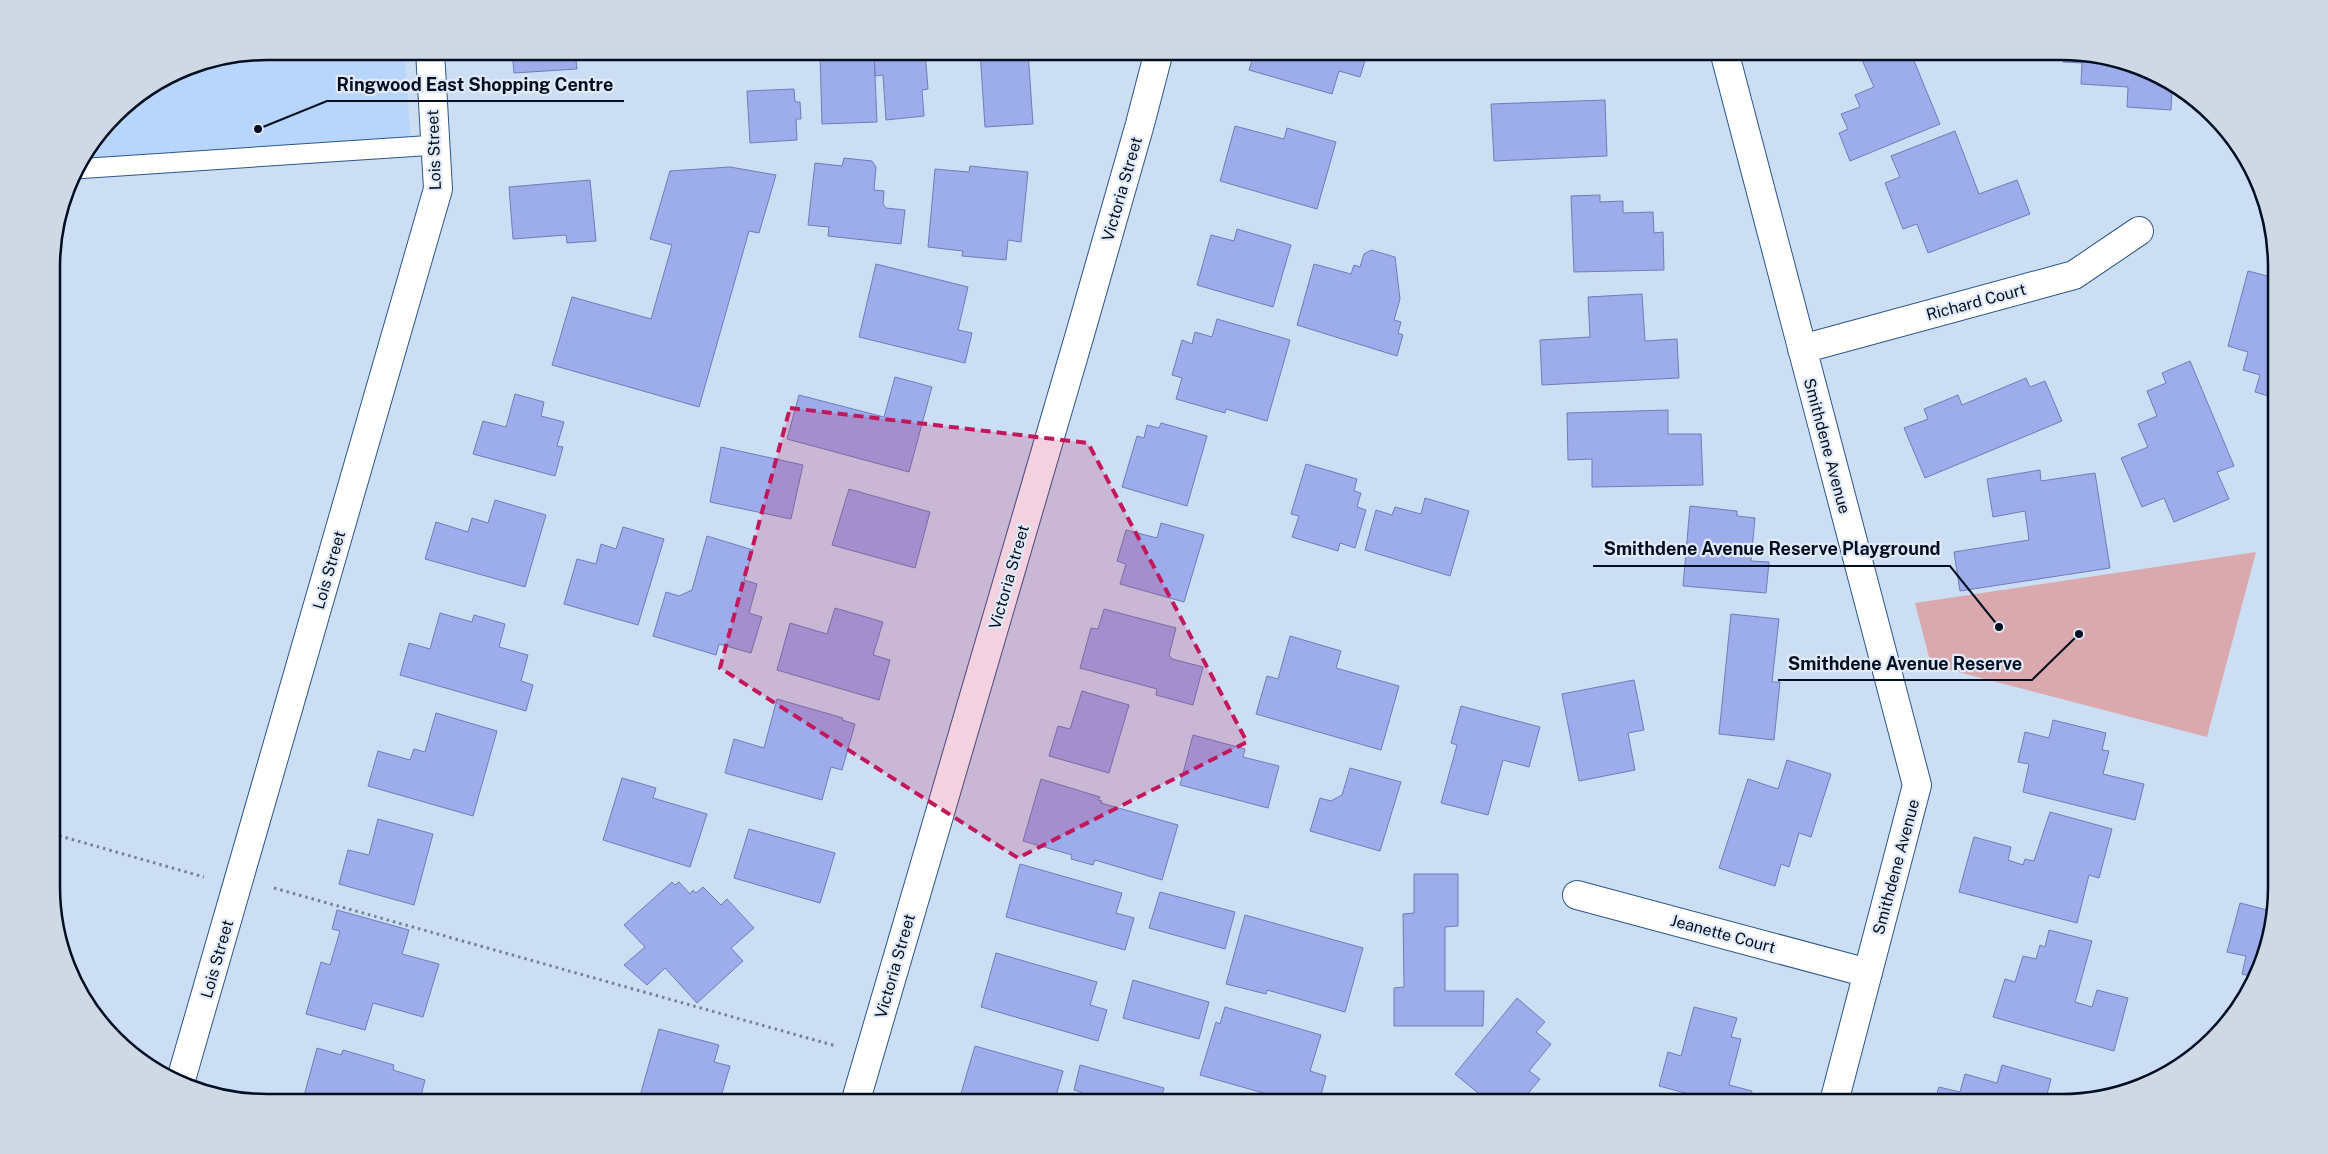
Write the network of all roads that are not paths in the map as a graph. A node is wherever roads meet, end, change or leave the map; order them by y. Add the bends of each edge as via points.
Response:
1 (431, 60) edge
2 (1157, 60) edge
3 (1726, 60) edge
4 (436, 145) junction
5 (85, 168) edge
6 (2139, 231) dead end
7 (1802, 349) junction
8 (1577, 895) dead end
9 (1868, 973) junction
10 (182, 1076) edge
11 (858, 1094) edge
12 (1836, 1094) edge

1 - 4 street, Lois Street
2 - 11 street, Victoria Street via 1083,325
3 - 7 street, Smithdene Avenue
4 - 5 lane
4 - 10 street, Lois Street via 438,189
6 - 7 street, Richard Court via 2074,275
7 - 9 street, Smithdene Avenue via 1917,786
8 - 9 street, Jeanette Court
9 - 12 street, Smithdene Avenue

